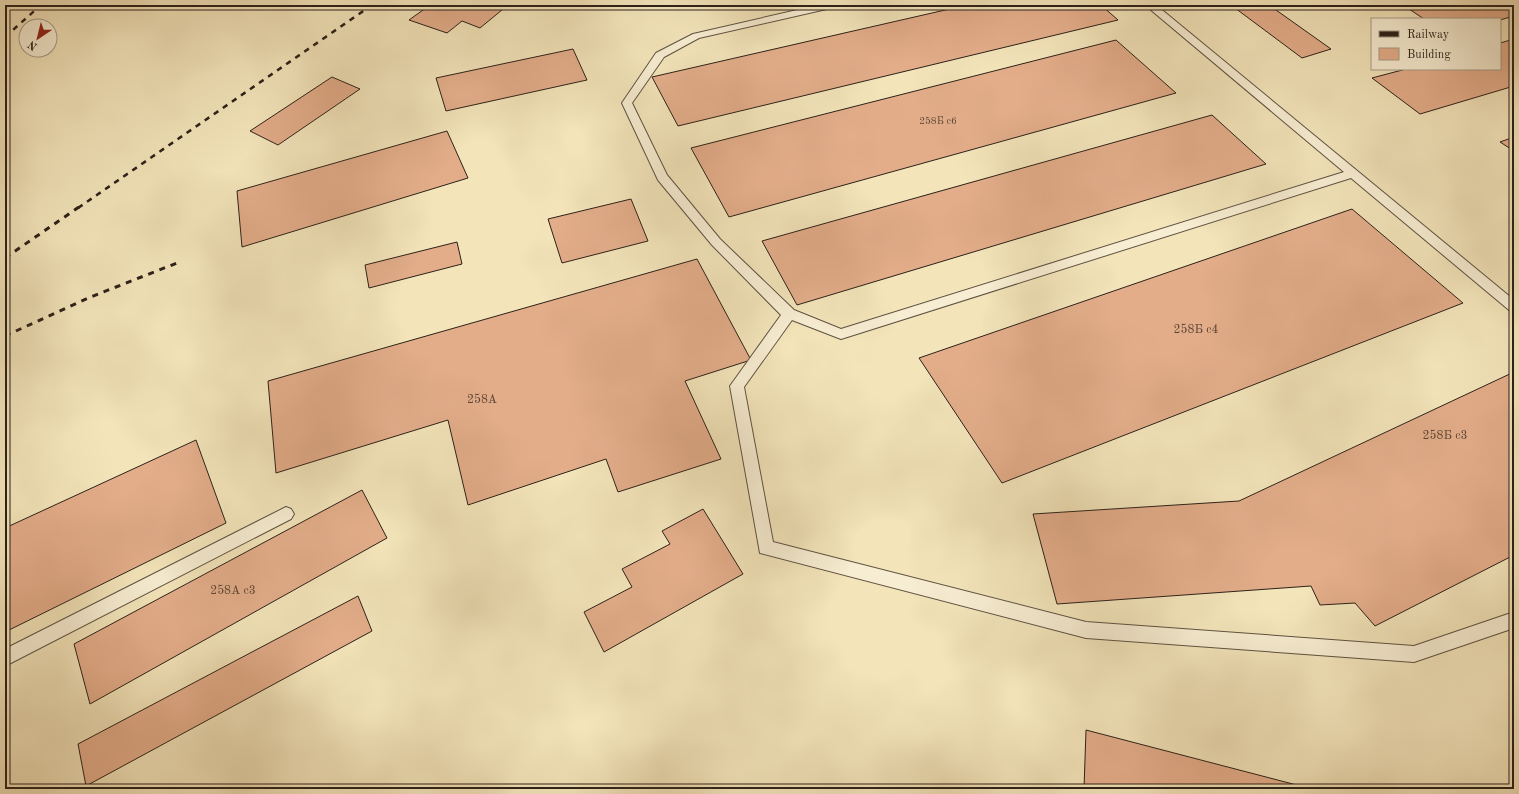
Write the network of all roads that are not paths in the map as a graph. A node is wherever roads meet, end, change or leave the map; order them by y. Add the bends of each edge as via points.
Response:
1 (831, 5) edge
2 (1150, 5) edge
3 (1353, 173) junction
4 (1514, 307) edge
5 (789, 314) junction
6 (286, 514) dead end
7 (1514, 620) edge
8 (5, 658) edge

1 - 5 lane via 696,36 660,55 627,103 662,177 716,242
2 - 3 lane
3 - 4 lane
3 - 5 lane via 841,334
5 - 7 lane via 737,386 766,548 1086,630 1414,654
6 - 8 lane

